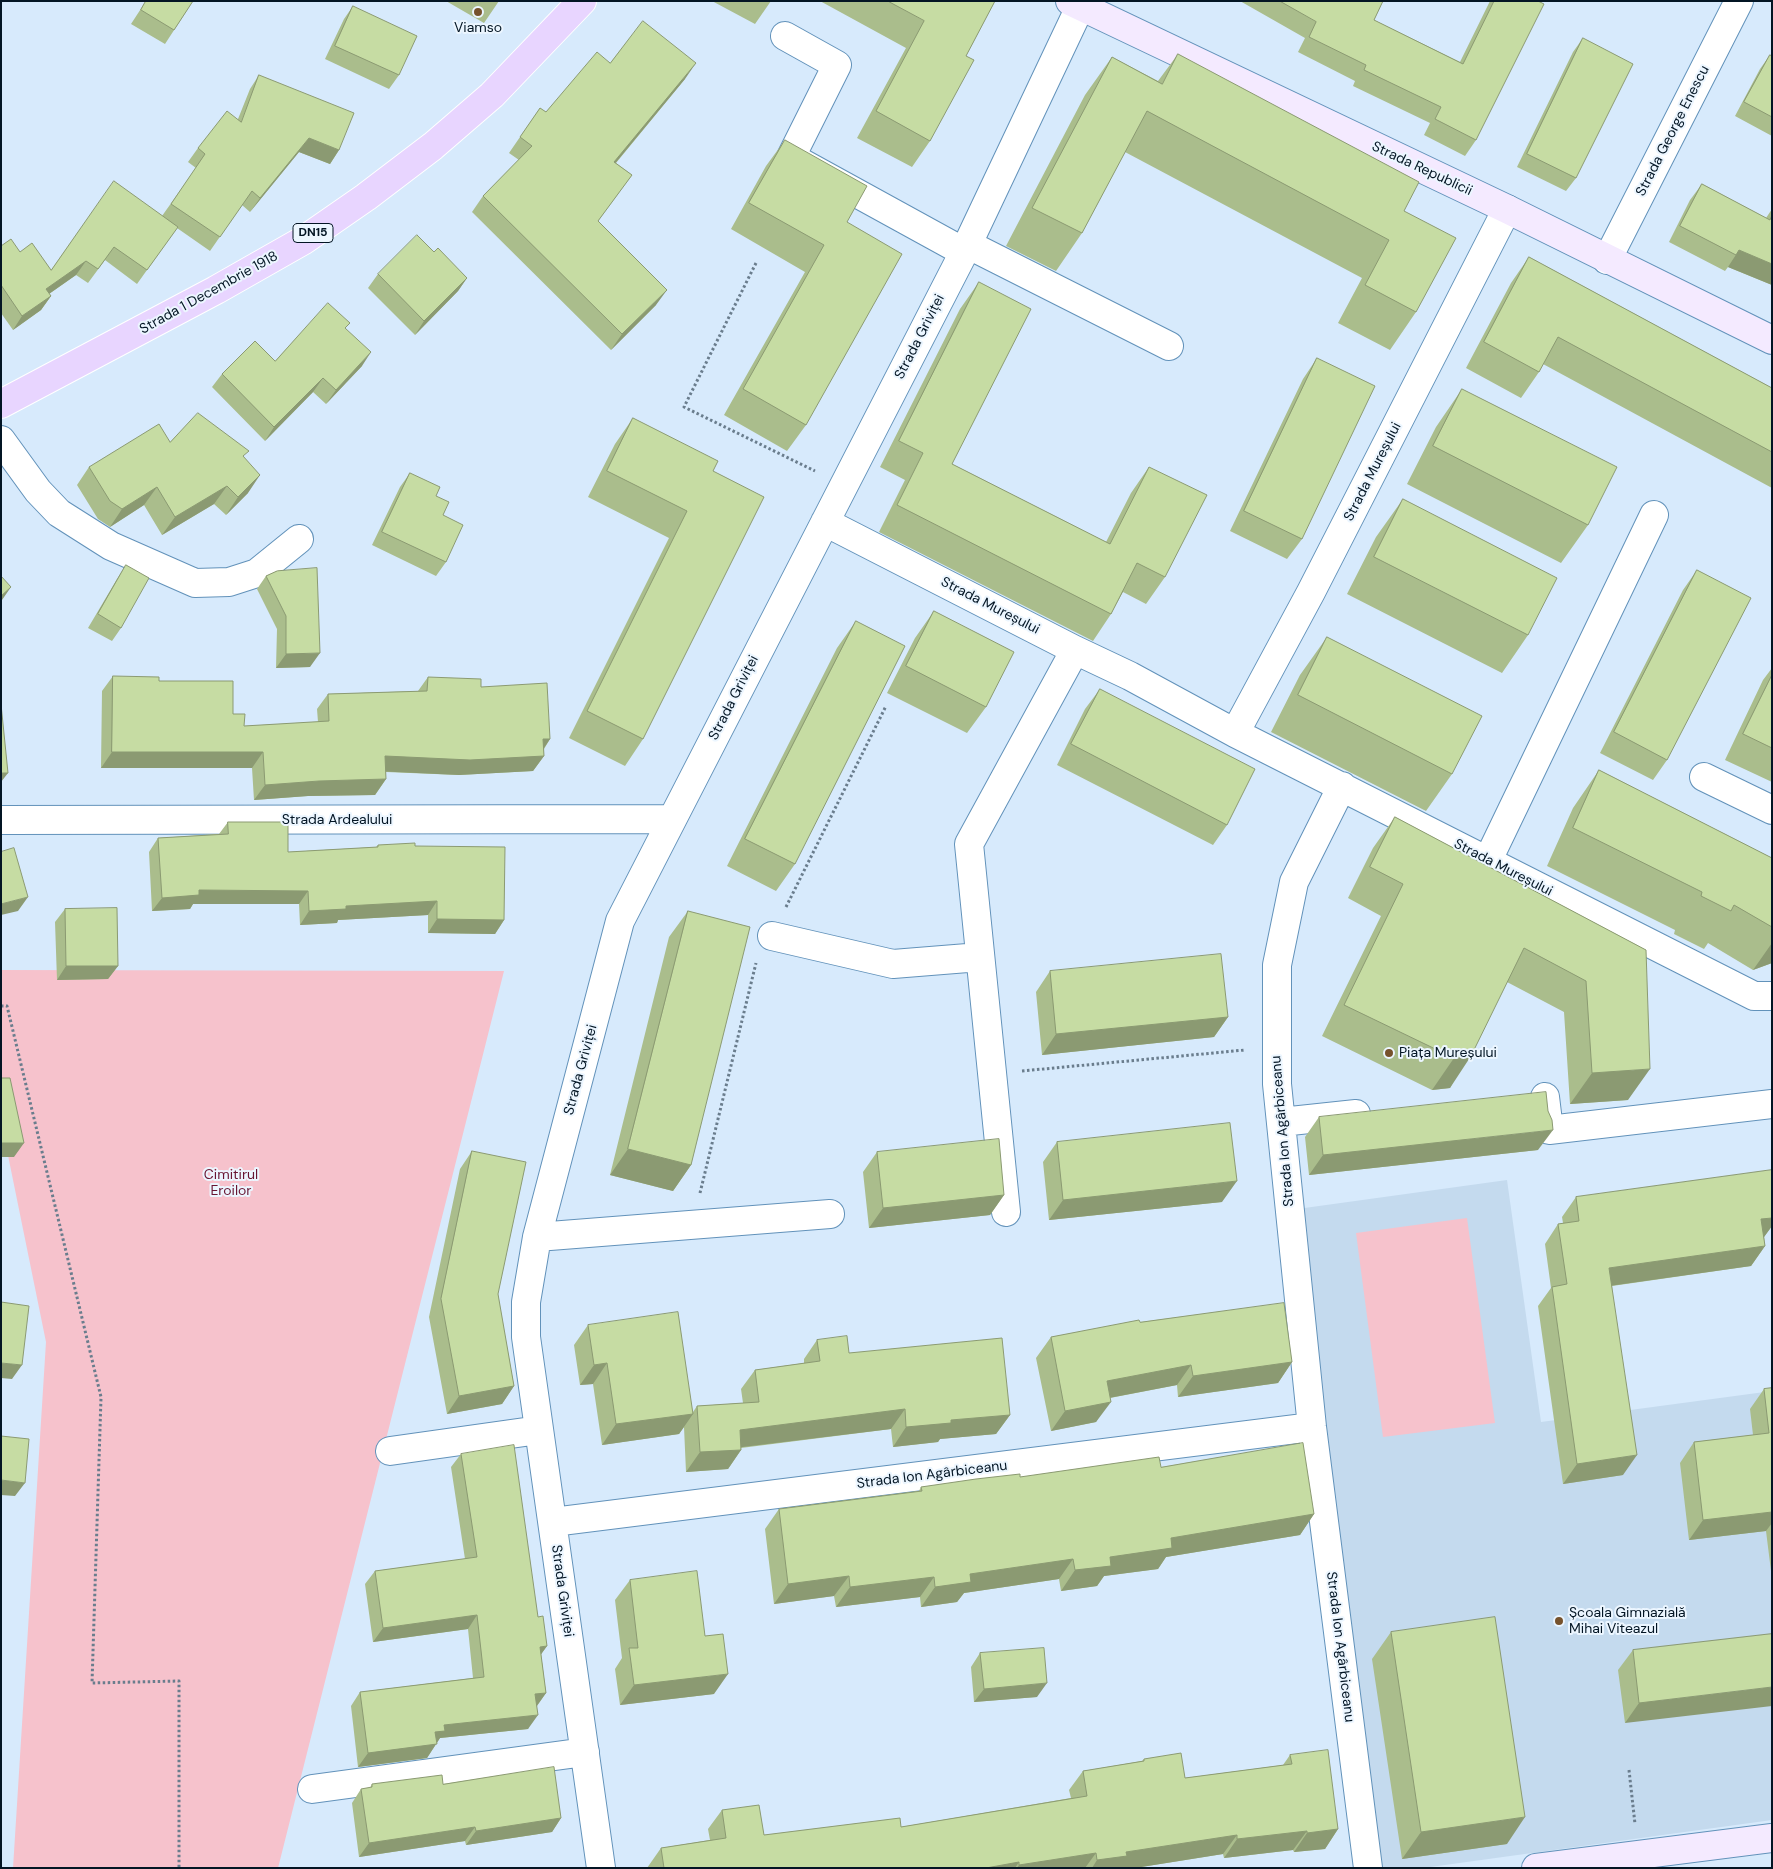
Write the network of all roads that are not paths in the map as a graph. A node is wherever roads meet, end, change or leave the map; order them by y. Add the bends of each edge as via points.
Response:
1 (582, 1) edge
2 (1739, 1) edge
3 (1075, 4) edge
4 (785, 36) dead end
5 (1507, 209) junction
6 (966, 248) junction
7 (1607, 260) junction
8 (1772, 340) edge
9 (1169, 346) dead end
10 (1, 404) edge
11 (1, 440) edge
12 (1654, 515) dead end
13 (824, 522) junction
14 (299, 539) dead end
15 (1075, 650) junction
16 (1235, 733) junction
17 (1704, 777) dead end
18 (1342, 786) junction
19 (1772, 810) edge
20 (672, 819) junction
21 (1, 820) edge
22 (1488, 860) junction
23 (772, 936) dead end
24 (980, 956) junction
25 (1772, 996) edge
26 (1525, 1095) edge
27 (1772, 1104) edge
28 (1378, 1111) edge
29 (1281, 1122) junction
30 (1006, 1212) dead end
31 (830, 1214) dead end
32 (537, 1237) junction
33 (1312, 1427) junction
34 (539, 1430) junction
35 (390, 1451) dead end
36 (553, 1522) junction
37 (585, 1752) junction
38 (312, 1789) dead end
39 (1772, 1838) edge
40 (1592, 1864) edge
41 (602, 1868) edge
42 (1368, 1868) edge
43 (1536, 1868) edge

1 - 10 main road, Strada 1 Decembrie 1918 / DN15 via 492,95 433,146 366,197 304,240 216,290
2 - 7 street, Strada George Enescu
3 - 5 street, Strada Republicii
3 - 6 street, Strada Griviței
4 - 6 street via 837,65 791,157
5 - 7 street, Strada Republicii
5 - 16 street, Strada Mureșului
6 - 9 street
6 - 13 street, Strada Griviței
7 - 8 street, Strada Republicii
11 - 14 street via 38,491 59,513 111,546 196,583 229,582 257,573
12 - 22 street
13 - 15 street, Strada Mureșului
13 - 20 street, Strada Griviței
15 - 16 street, Strada Mureșului
15 - 24 street via 969,844
16 - 18 street, Strada Mureșului
17 - 19 street
18 - 22 street, Strada Mureșului
18 - 29 street, Strada Ion Agârbiceanu via 1294,882 1277,965 1277,1084
20 - 21 street, Strada Ardealului
20 - 32 street, Strada Griviței via 620,920
22 - 25 street, Strada Mureșului via 1754,996
23 - 24 street via 893,964
24 - 30 street
26 - 27 street via 1544,1093 1549,1130
28 - 29 street
29 - 33 street, Strada Ion Agârbiceanu
31 - 32 street
32 - 34 street, Strada Griviței via 526,1302 526,1337
33 - 36 street, Strada Ion Agârbiceanu
33 - 42 street, Strada Ion Agârbiceanu
34 - 35 street
34 - 36 street, Strada Griviței
36 - 37 street, Strada Griviței
37 - 38 street
37 - 41 street, Strada Griviței
39 - 40 street
40 - 43 street

